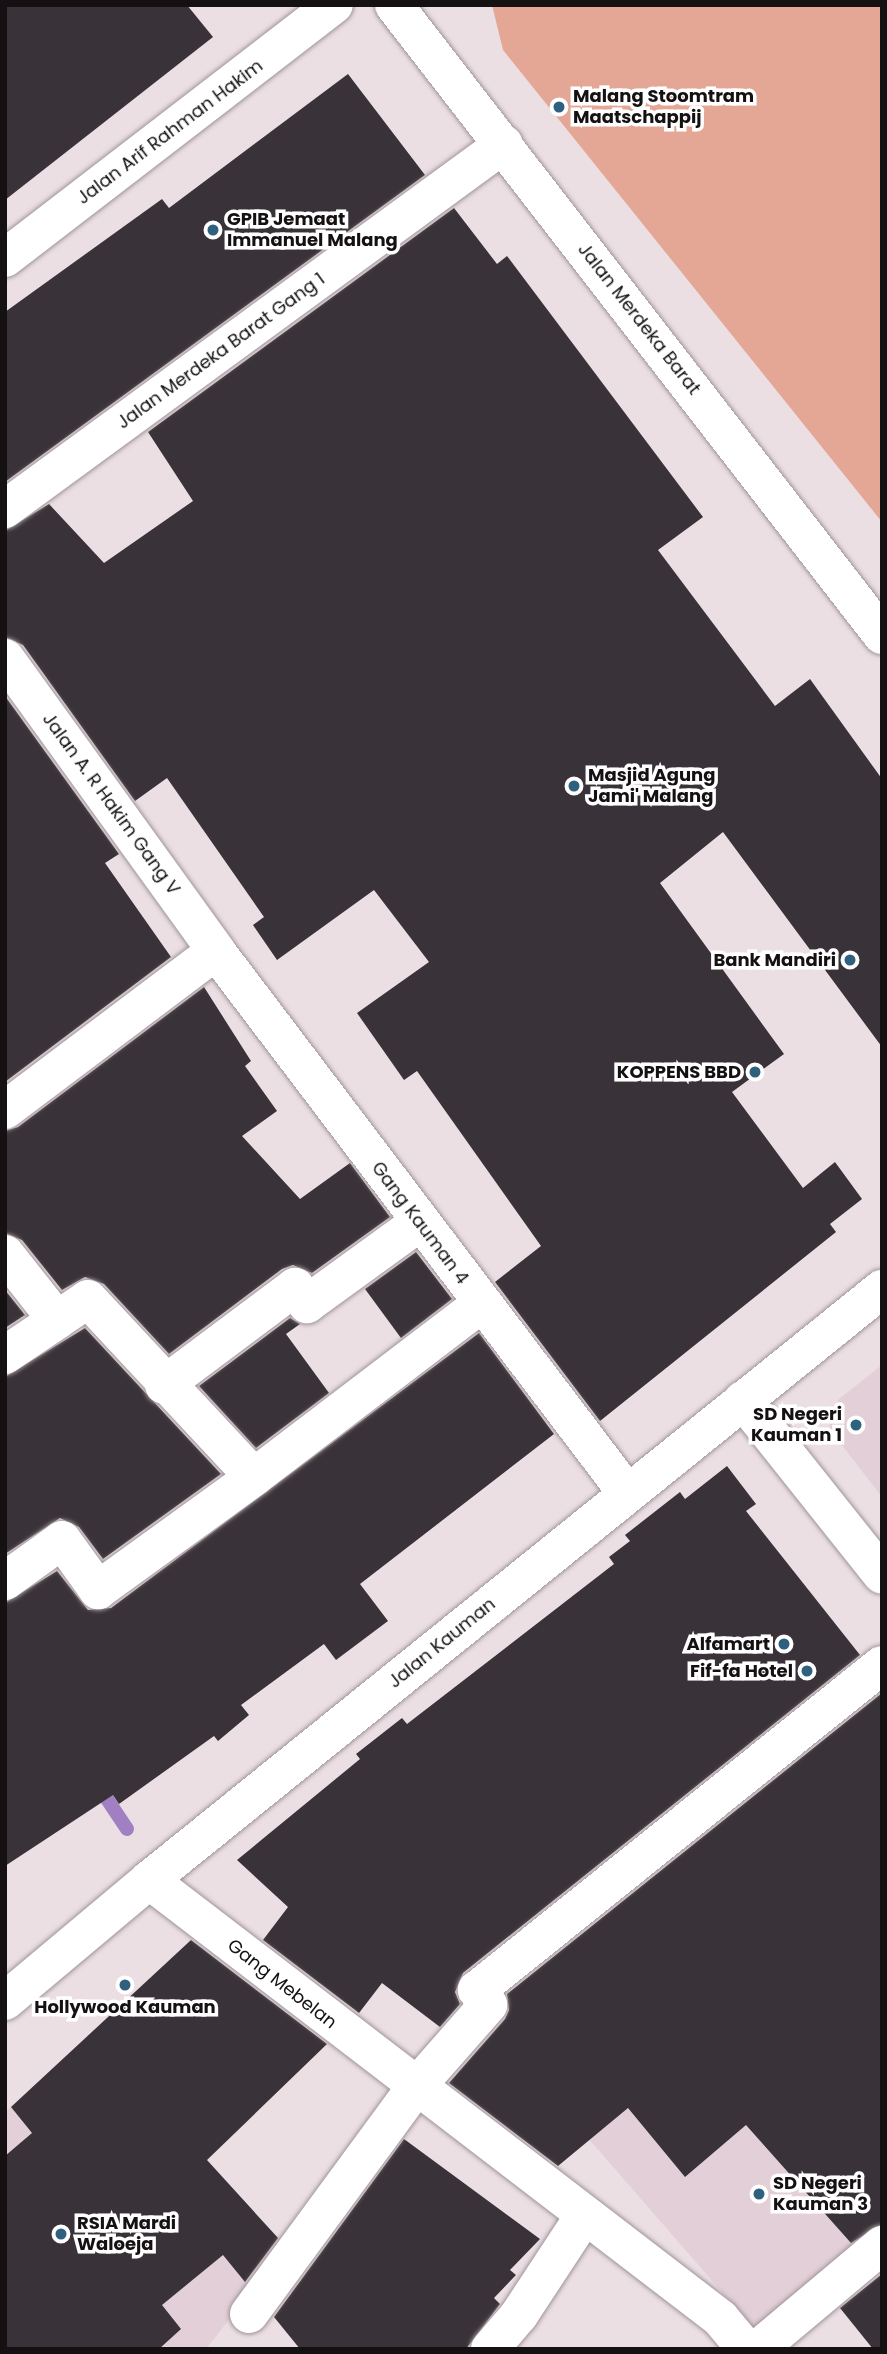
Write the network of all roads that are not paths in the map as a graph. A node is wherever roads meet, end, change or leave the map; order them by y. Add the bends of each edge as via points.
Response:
1 (334, 5) edge
2 (394, 5) edge
3 (504, 144) junction
4 (5, 258) edge
5 (5, 509) edge
6 (882, 635) edge
7 (5, 657) edge
8 (216, 950) junction
9 (5, 1110) edge
10 (420, 1223) junction
11 (5, 1254) edge
12 (882, 1290) edge
13 (481, 1304) junction
14 (57, 1320) junction
15 (5, 1355) edge
16 (164, 1385) junction
17 (743, 1400) junction
18 (254, 1477) junction
19 (628, 1493) junction
20 (882, 1575) edge
21 (5, 1581) edge
22 (882, 1665) edge
23 (149, 1880) junction
24 (5, 2001) edge
25 (415, 2088) junction
26 (584, 2216) junction
27 (882, 2245) edge
28 (249, 2314) dead end
29 (490, 2349) edge
30 (746, 2349) edge
31 (758, 2349) edge

1 - 4 street, Jalan Arif Rahman Hakim
2 - 3 street, Jalan Merdeka Barat
3 - 5 street, Jalan Merdeka Barat Gang 1
3 - 6 street, Jalan Merdeka Barat
7 - 8 street, Jalan A. R Hakim Gang V
8 - 9 street
8 - 10 street, Gang Kauman 4
10 - 13 street, Gang Kauman 4
10 - 16 street via 307,1304 295,1287
11 - 14 street
12 - 17 street, Jalan Kauman
13 - 18 street
13 - 19 street, Gang Kauman 4
14 - 15 street
14 - 16 street via 88,1299
16 - 18 street
17 - 19 street, Jalan Kauman
17 - 20 street
18 - 21 street via 98,1590 62,1540
19 - 23 street, Jalan Kauman
22 - 25 street via 477,1990 488,2005
23 - 24 street, Jalan Kauman
23 - 25 street, Gang Mebelan
25 - 26 street, Gang Mebelan
25 - 28 street
26 - 29 street via 519,2315
26 - 30 street, Gang Mebelan via 720,2318
27 - 31 street

